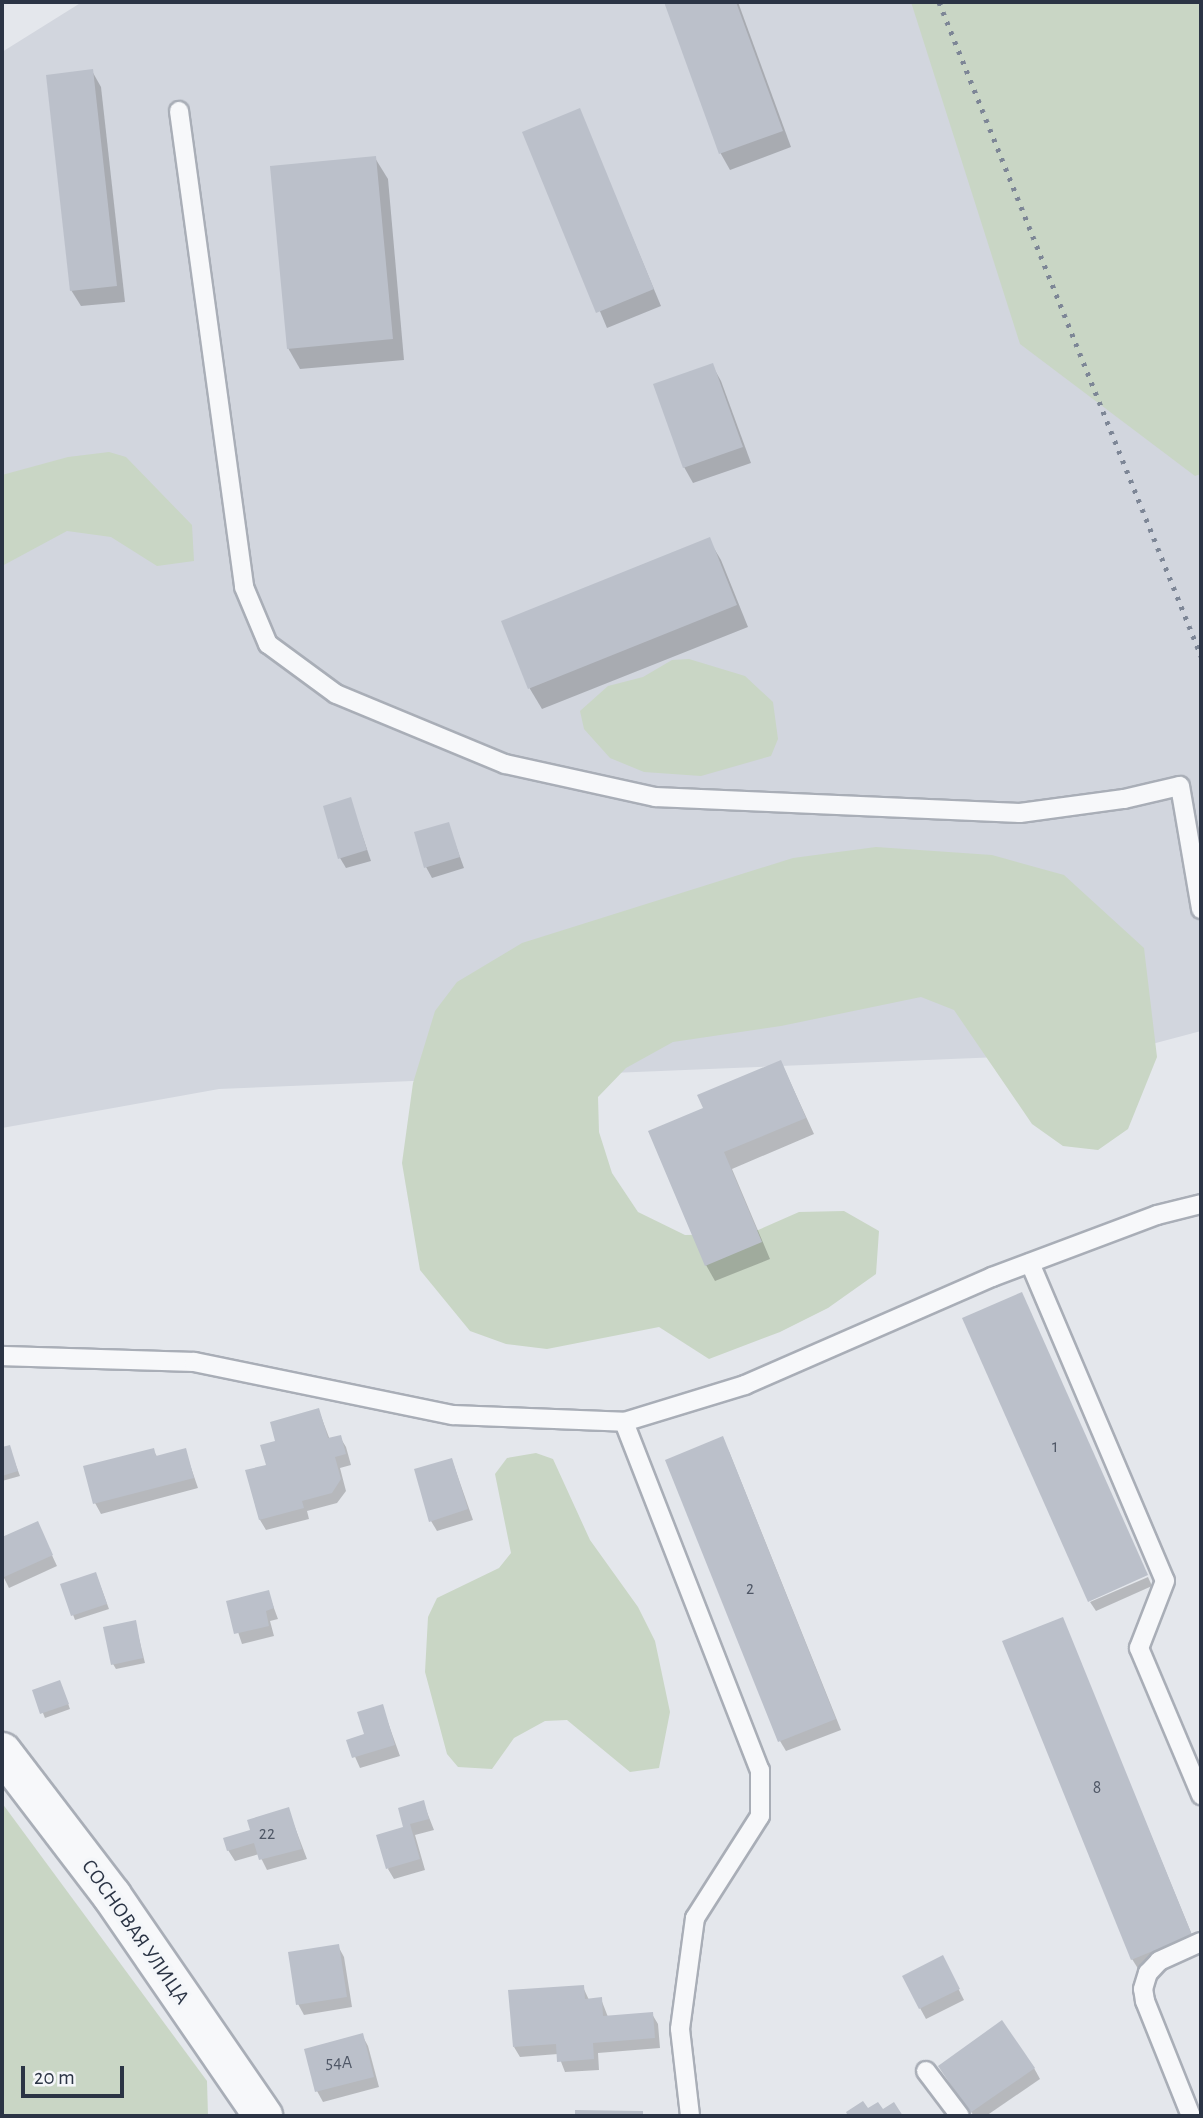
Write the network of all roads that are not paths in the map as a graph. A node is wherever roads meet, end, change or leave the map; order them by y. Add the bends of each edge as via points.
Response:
1 (179, 111) dead end
2 (1201, 909) edge
3 (1201, 1204) edge
4 (1030, 1262) junction
5 (2, 1356) edge
6 (624, 1422) junction
7 (2, 1752) edge
8 (1201, 1795) edge
9 (1201, 1942) edge
10 (926, 2071) dead end
11 (264, 2116) edge
12 (690, 2116) edge
13 (960, 2116) edge
14 (1191, 2116) edge

1 - 2 lane via 244,587 268,644 335,694 505,764 655,797 1020,813 1124,799 1180,786
3 - 4 lane via 1157,1215
4 - 6 lane via 745,1385
4 - 8 lane via 1165,1581 1139,1648
5 - 6 lane via 194,1362 453,1415
6 - 12 lane via 760,1770 760,1816 695,1918 680,2029
7 - 11 street, СОСНОВАЯ УЛИЦА via 112,1896
9 - 14 lane via 1159,1961 1147,1973 1143,1989
10 - 13 lane

